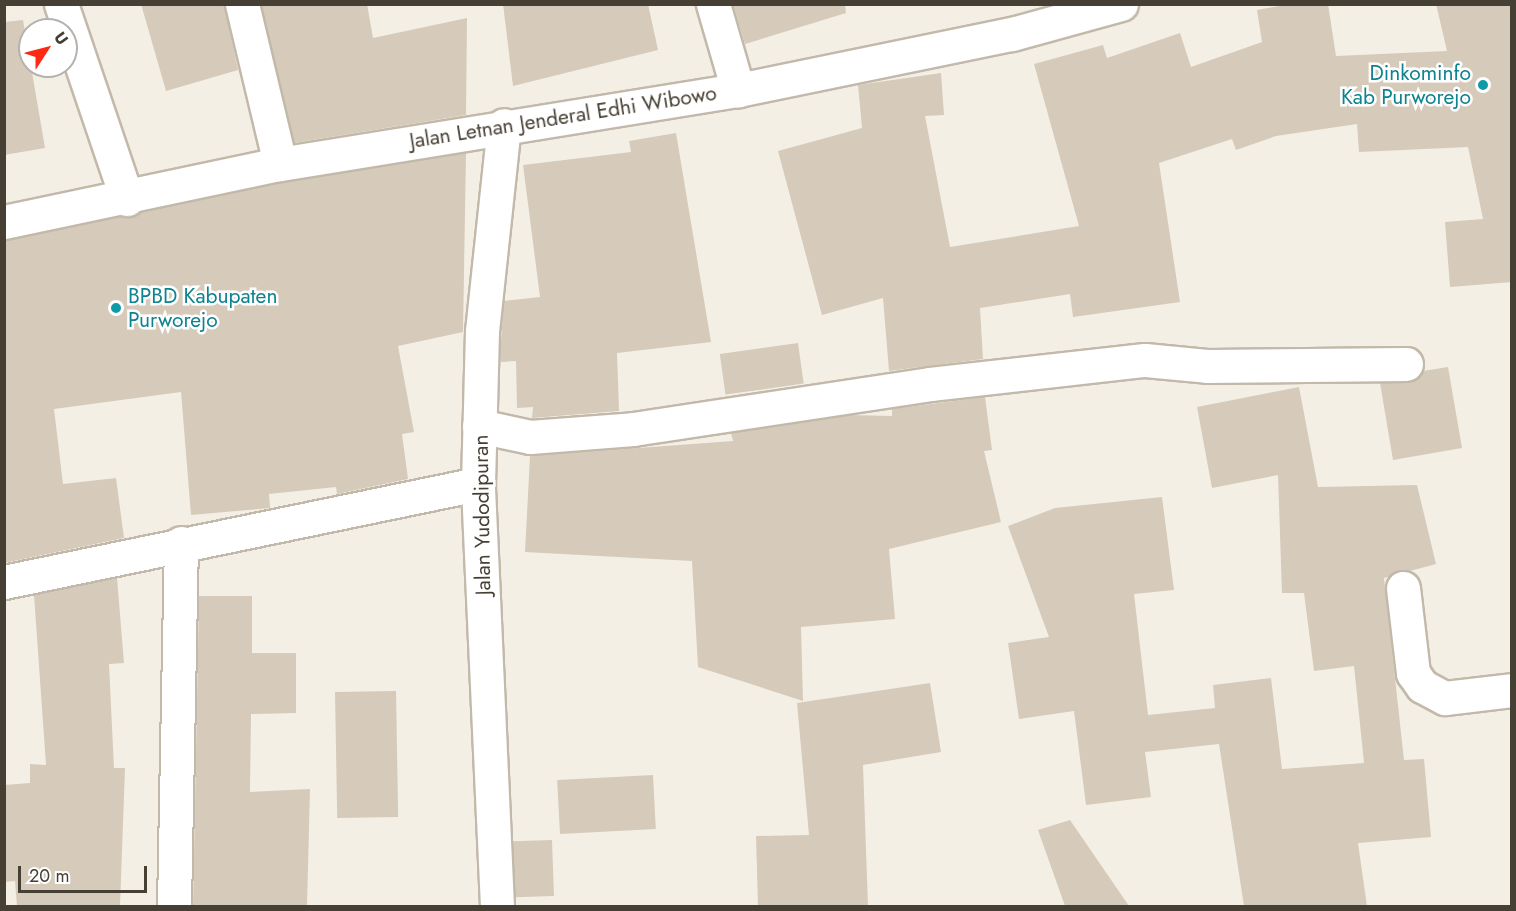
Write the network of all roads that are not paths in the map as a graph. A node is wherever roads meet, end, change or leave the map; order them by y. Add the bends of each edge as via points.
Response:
1 (62, 4) edge
2 (242, 4) edge
3 (713, 4) edge
4 (1121, 4) edge
5 (738, 90) junction
6 (504, 125) junction
7 (280, 164) junction
8 (127, 199) junction
9 (4, 222) edge
10 (1406, 364) dead end
11 (480, 426) junction
12 (478, 484) junction
13 (181, 543) junction
14 (4, 582) edge
15 (1403, 588) dead end
16 (1512, 690) edge
17 (174, 906) edge
18 (497, 906) edge

1 - 8 street
2 - 7 street
3 - 5 street
4 - 5 street, Jalan Letnan Jenderal Edhi Wibowo via 1012,34
5 - 6 street, Jalan Letnan Jenderal Edhi Wibowo
6 - 7 street, Jalan Letnan Jenderal Edhi Wibowo
6 - 11 street, Jalan Yudodipuran via 482,331
7 - 8 street, Jalan Letnan Jenderal Edhi Wibowo
8 - 9 street, Jalan Letnan Jenderal Edhi Wibowo
10 - 11 street via 1207,366 1145,360 930,384 633,429 530,437
11 - 12 street, Jalan Yudodipuran
12 - 13 street
12 - 18 street, Jalan Yudodipuran
13 - 14 street
13 - 17 street
15 - 16 street via 1413,673 1422,686 1445,698

